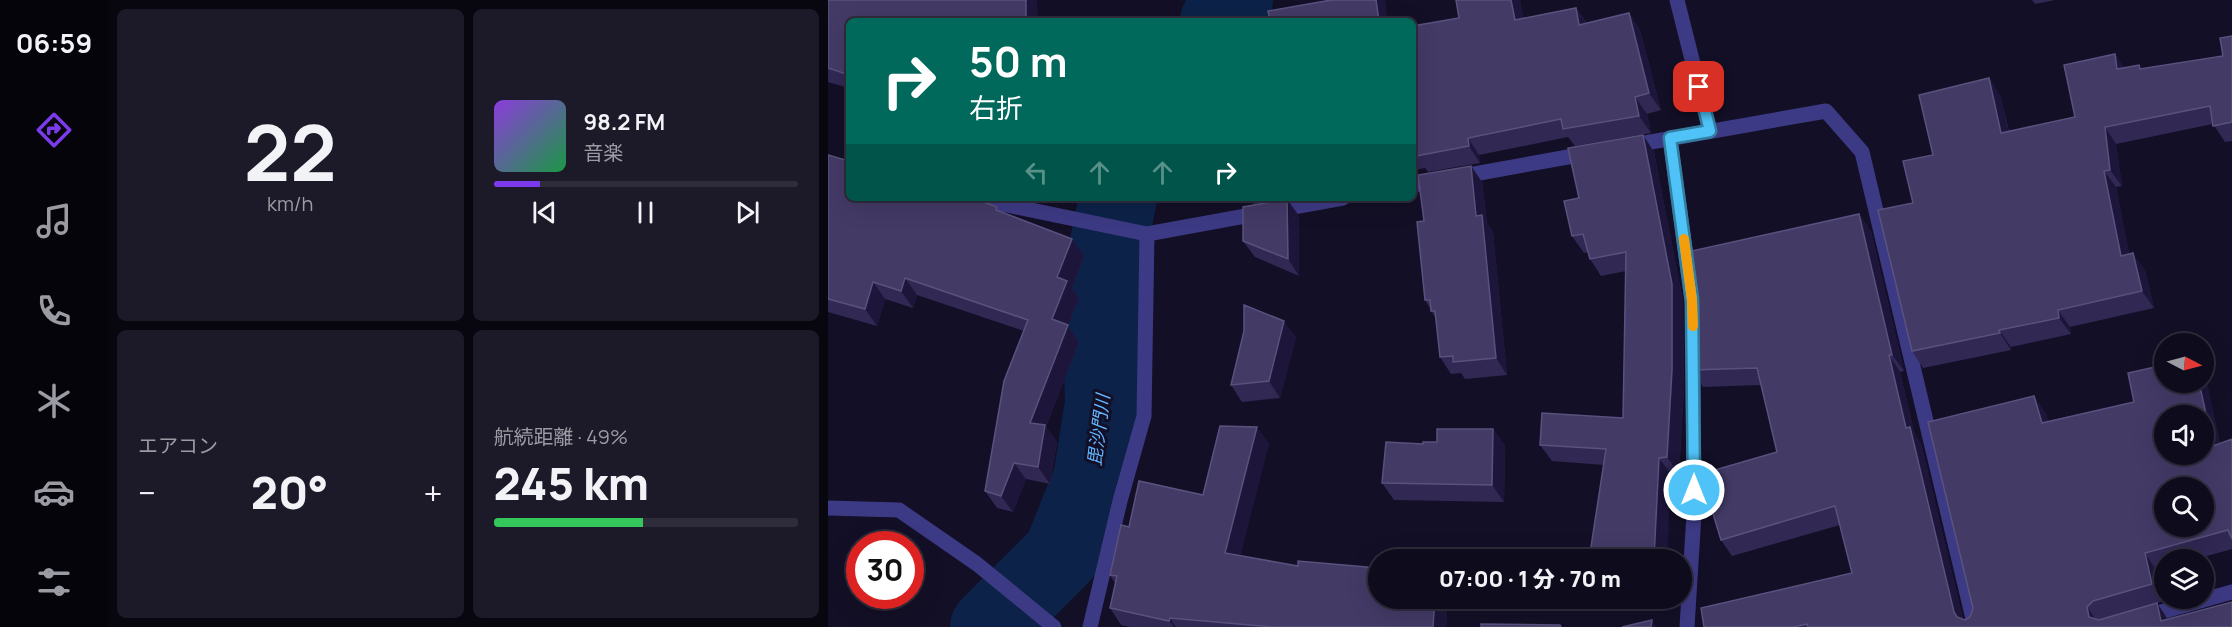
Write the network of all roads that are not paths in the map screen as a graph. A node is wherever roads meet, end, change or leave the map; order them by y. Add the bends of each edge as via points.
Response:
1 (1677, 0) edge
2 (1710, 131) junction
3 (1670, 138) junction
4 (1416, 184) edge
5 (988, 201) edge
6 (1327, 201) edge
7 (1147, 234) junction
8 (828, 508) edge
9 (2232, 592) edge
10 (1054, 627) edge
11 (1090, 627) edge
12 (1687, 627) edge
13 (1975, 627) edge
14 (2108, 627) edge

1 - 2 street
2 - 3 street
2 - 13 street via 1826,111 1862,152
3 - 4 street
3 - 12 street via 1692,300 1694,514
5 - 7 street
6 - 7 street
7 - 11 street via 1144,416
8 - 10 street via 899,510 977,564
9 - 14 street

